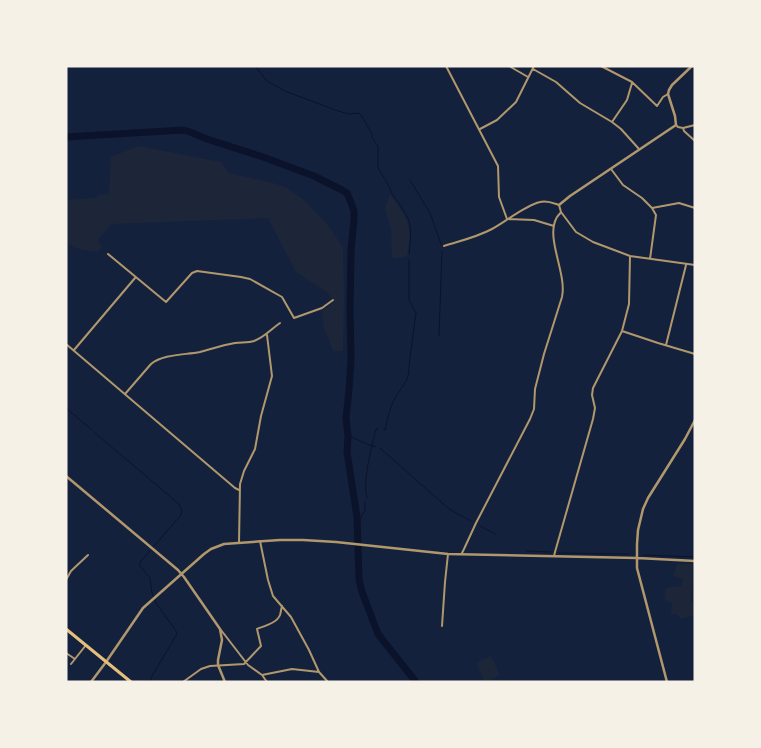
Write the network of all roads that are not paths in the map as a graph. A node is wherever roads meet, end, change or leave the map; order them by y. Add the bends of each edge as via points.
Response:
1 (446, 66) edge
2 (509, 66) edge
3 (601, 66) edge
4 (692, 66) edge
5 (534, 68) edge
6 (528, 78) junction
7 (632, 82) junction
8 (668, 94) junction
9 (612, 122) junction
10 (676, 124) junction
11 (695, 125) edge
12 (683, 128) junction
13 (480, 129) junction
14 (695, 141) edge
15 (639, 149) junction
16 (611, 169) junction
17 (559, 205) junction
18 (652, 208) junction
19 (695, 208) edge
20 (561, 212) junction
21 (507, 219) junction
22 (554, 226) junction
23 (444, 246) dead end
24 (108, 254) dead end
25 (630, 256) junction
26 (650, 259) junction
27 (686, 264) junction
28 (695, 265) edge
29 (136, 277) junction
30 (333, 300) dead end
31 (280, 323) dead end
32 (622, 331) junction
33 (267, 335) junction
34 (66, 344) edge
35 (666, 345) junction
36 (74, 350) junction
37 (695, 354) edge
38 (125, 394) junction
39 (695, 420) edge
40 (66, 476) edge
41 (239, 490) junction
42 (260, 541) junction
43 (239, 543) junction
44 (448, 554) junction
45 (462, 554) junction
46 (88, 555) dead end
47 (554, 556) junction
48 (637, 558) junction
49 (695, 561) edge
50 (181, 574) junction
51 (66, 580) edge
52 (282, 606) junction
53 (442, 626) dead end
54 (66, 629) edge
55 (220, 629) junction
56 (86, 645) junction
57 (66, 653) edge
58 (75, 659) junction
59 (106, 662) junction
60 (247, 662) junction
61 (71, 664) dead end
62 (218, 665) junction
63 (319, 672) junction
64 (262, 675) junction
65 (91, 682) edge
66 (130, 682) edge
67 (183, 682) edge
68 (225, 682) edge
69 (268, 682) edge
70 (328, 682) edge
71 (667, 682) edge

1 - 13 street
2 - 6 street
3 - 7 street
4 - 8 street via 672,85
5 - 6 street
5 - 9 street via 580,103
6 - 13 street via 516,102
7 - 8 street via 657,106
7 - 9 street via 627,100
8 - 10 street
9 - 15 street
10 - 12 street
10 - 15 street
11 - 12 street
12 - 14 street
13 - 21 street via 498,166 499,197
15 - 16 street
16 - 17 street
16 - 18 street via 623,185
17 - 20 street
17 - 21 street via 538,202
18 - 19 street via 679,203
18 - 26 street via 656,214
20 - 22 street
20 - 25 street via 582,236
21 - 22 street via 534,220
21 - 23 street via 477,236
22 - 45 street via 564,289 535,389 533,413
24 - 29 street
25 - 26 street
25 - 32 street via 629,304
26 - 27 street
27 - 28 street
27 - 35 street
29 - 30 street via 166,302 195,271 244,277 282,297 294,318 322,308
29 - 36 street
31 - 33 street
32 - 35 street
32 - 47 street via 594,388 593,419
33 - 38 street via 250,342 155,361
33 - 41 street via 272,376 254,449
34 - 36 street
35 - 37 street
36 - 38 street
38 - 41 street
39 - 48 street via 643,509
40 - 50 street
41 - 43 street
42 - 43 street
42 - 44 street via 340,542
42 - 52 street via 271,592
43 - 50 street via 211,549
44 - 45 street
44 - 53 street
45 - 47 street
46 - 51 street via 70,571
47 - 48 street
48 - 49 street
48 - 71 street
50 - 55 street
50 - 59 street via 143,608
52 - 60 street via 278,618 257,629 261,646
52 - 63 street via 297,626
54 - 56 main road
55 - 60 street
55 - 62 street via 222,640
56 - 58 street
56 - 59 main road
57 - 58 street
58 - 61 street
59 - 65 street
59 - 66 main road
60 - 62 street
60 - 64 street
62 - 67 street via 201,669
62 - 68 street
63 - 64 street via 292,669
63 - 70 street
64 - 69 street

